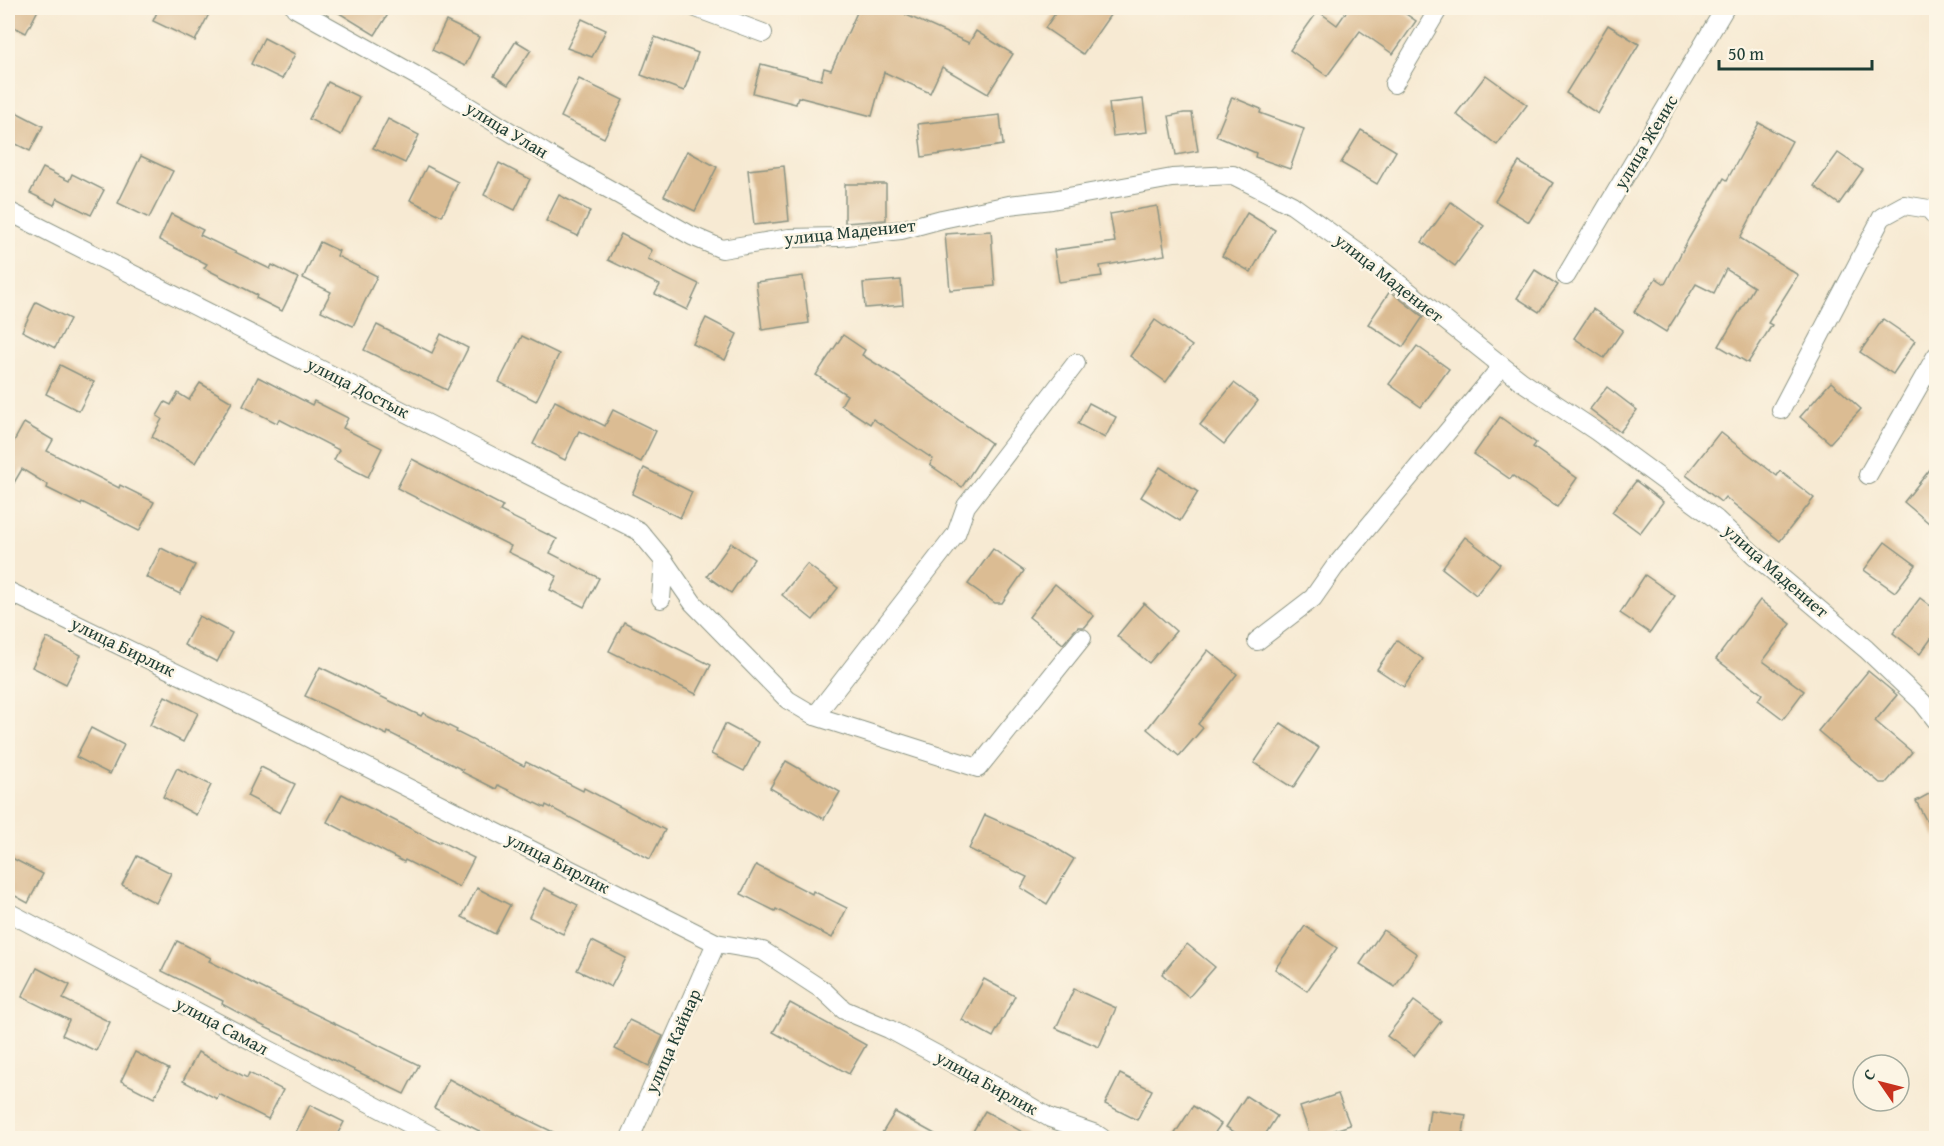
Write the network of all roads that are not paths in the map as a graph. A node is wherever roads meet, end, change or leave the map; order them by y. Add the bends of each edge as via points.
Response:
1 (295, 8) edge
2 (696, 8) edge
3 (1439, 8) edge
4 (1725, 8) edge
5 (764, 33) dead end
6 (1394, 84) dead end
7 (8, 211) edge
8 (1936, 217) edge
9 (722, 249) joint
10 (1566, 276) dead end
11 (1936, 356) edge
12 (1076, 363) dead end
13 (1502, 366) junction
14 (1781, 410) dead end
15 (1868, 475) dead end
16 (664, 561) junction
17 (8, 591) edge
18 (661, 599) dead end
19 (1082, 638) dead end
20 (1257, 641) dead end
21 (814, 716) junction
22 (1936, 720) edge
23 (8, 912) edge
24 (716, 943) junction
25 (436, 1138) edge
26 (630, 1138) edge
27 (1102, 1138) edge

1 - 9 street, улица Улан via 555,159
2 - 5 street
3 - 6 street
4 - 10 street, улица Женис
7 - 16 street, улица Достык via 639,531
8 - 14 street via 1929,209 1904,205 1882,217
9 - 13 street, улица Мадениет via 789,238 901,230 998,207 1172,178 1233,175 1292,205 1378,267
11 - 15 street
12 - 21 street via 966,506 956,534
13 - 20 street via 1313,598
13 - 22 street, улица Мадениет via 1716,519 1866,649
16 - 18 street
16 - 21 street, улица Достык via 693,603 788,700
17 - 24 street, улица Бирлик
19 - 21 street, улица Достык via 978,768
23 - 25 street, улица Самал
24 - 26 street, улица Кайнар
24 - 27 street, улица Бирлик via 763,951 824,991 844,1010 889,1029 1050,1118

